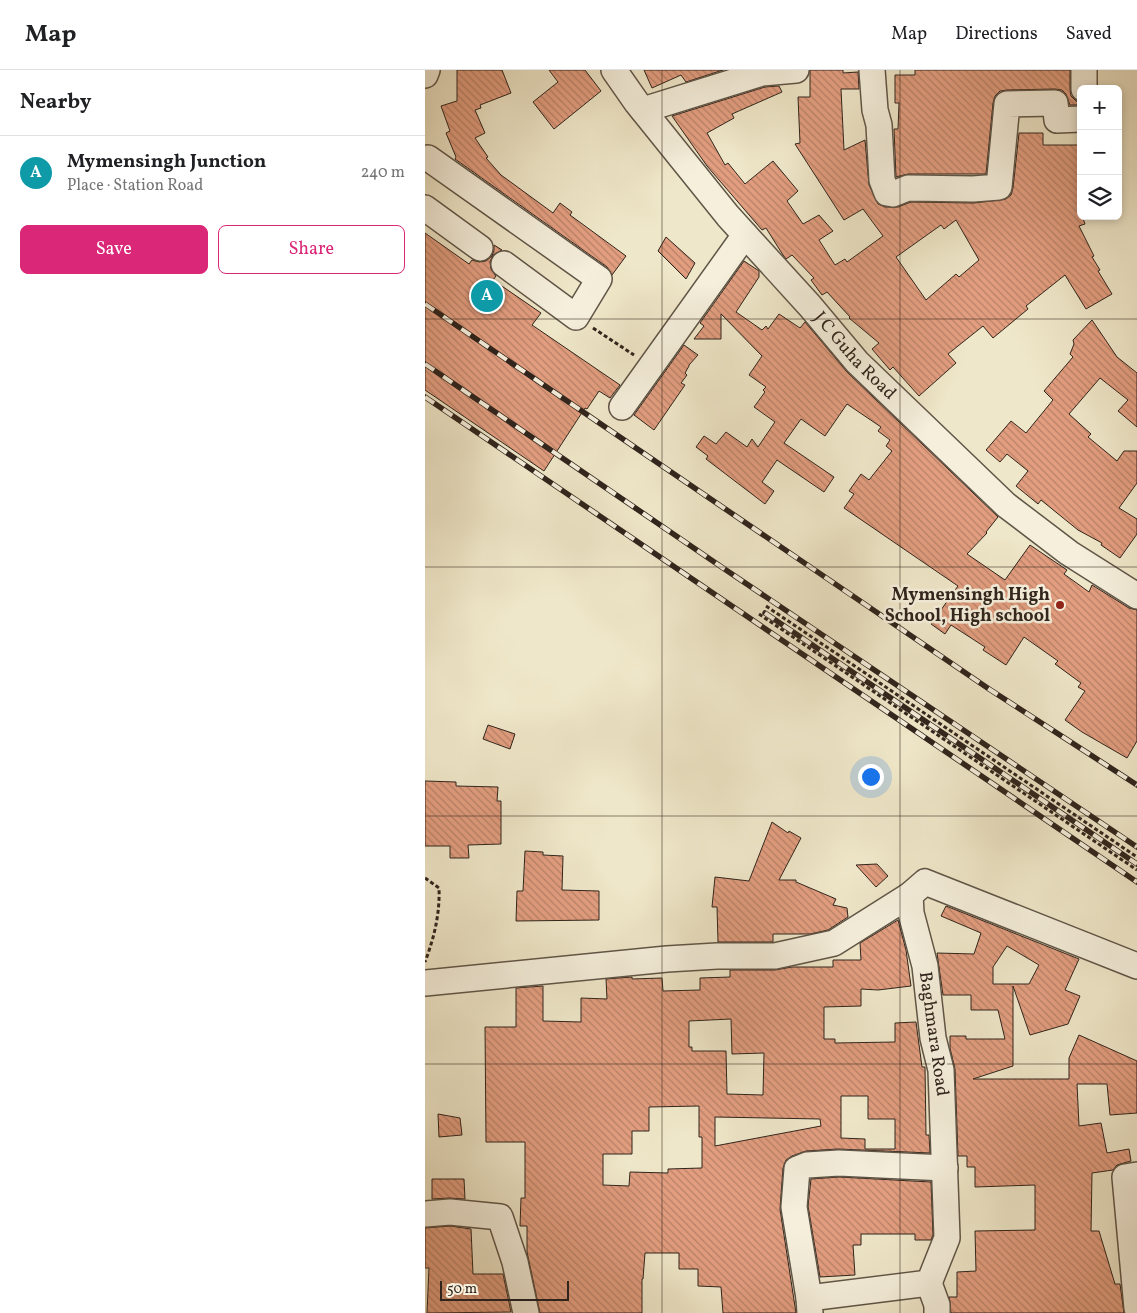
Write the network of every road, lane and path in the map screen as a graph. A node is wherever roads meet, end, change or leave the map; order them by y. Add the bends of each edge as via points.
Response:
1 (427, 70) edge
2 (614, 70) edge
3 (796, 70) edge
4 (872, 70) edge
5 (1084, 70) edge
6 (425, 75) edge
7 (1085, 85) edge
8 (643, 110) junction
9 (1077, 119) edge
10 (426, 155) edge
11 (425, 208) edge
12 (745, 235) junction
13 (480, 248) dead end
14 (504, 264) dead end
15 (576, 317) junction
16 (651, 367) junction
17 (622, 407) dead end
18 (1137, 596) edge
19 (766, 606) dead end
20 (759, 614) dead end
21 (1137, 857) edge
22 (1137, 870) edge
23 (425, 878) edge
24 (910, 894) junction
25 (425, 962) edge
26 (1137, 966) edge
27 (425, 983) edge
28 (945, 1168) junction
29 (1137, 1175) edge
30 (425, 1214) edge
31 (929, 1283) junction
32 (810, 1305) edge
33 (1137, 1308) edge
34 (526, 1313) edge
35 (937, 1313) edge

1 - 6 street
2 - 8 street, J C Guha Road
3 - 8 street via 762,73
4 - 9 street via 882,180 887,193 908,188 999,187 1007,104 1055,103 1057,120
5 - 7 street
8 - 12 street, J C Guha Road
10 - 15 street via 599,279
11 - 13 street
12 - 16 street
12 - 18 street, J C Guha Road via 857,362 1006,505 1069,552
14 - 15 street
15 - 16 path
16 - 17 street
19 - 21 path
20 - 22 path
23 - 25 path via 439,888 440,906
24 - 26 street via 925,882
24 - 27 street via 834,943 775,956 667,959
24 - 28 street, Baghmara Road via 941,1070
28 - 31 street, Baghmara Road via 947,1238
28 - 32 street via 839,1163 807,1165 797,1169 794,1206
29 - 33 street via 1125,1178
30 - 34 street via 450,1212 500,1217 515,1262
31 - 32 street
31 - 35 street

